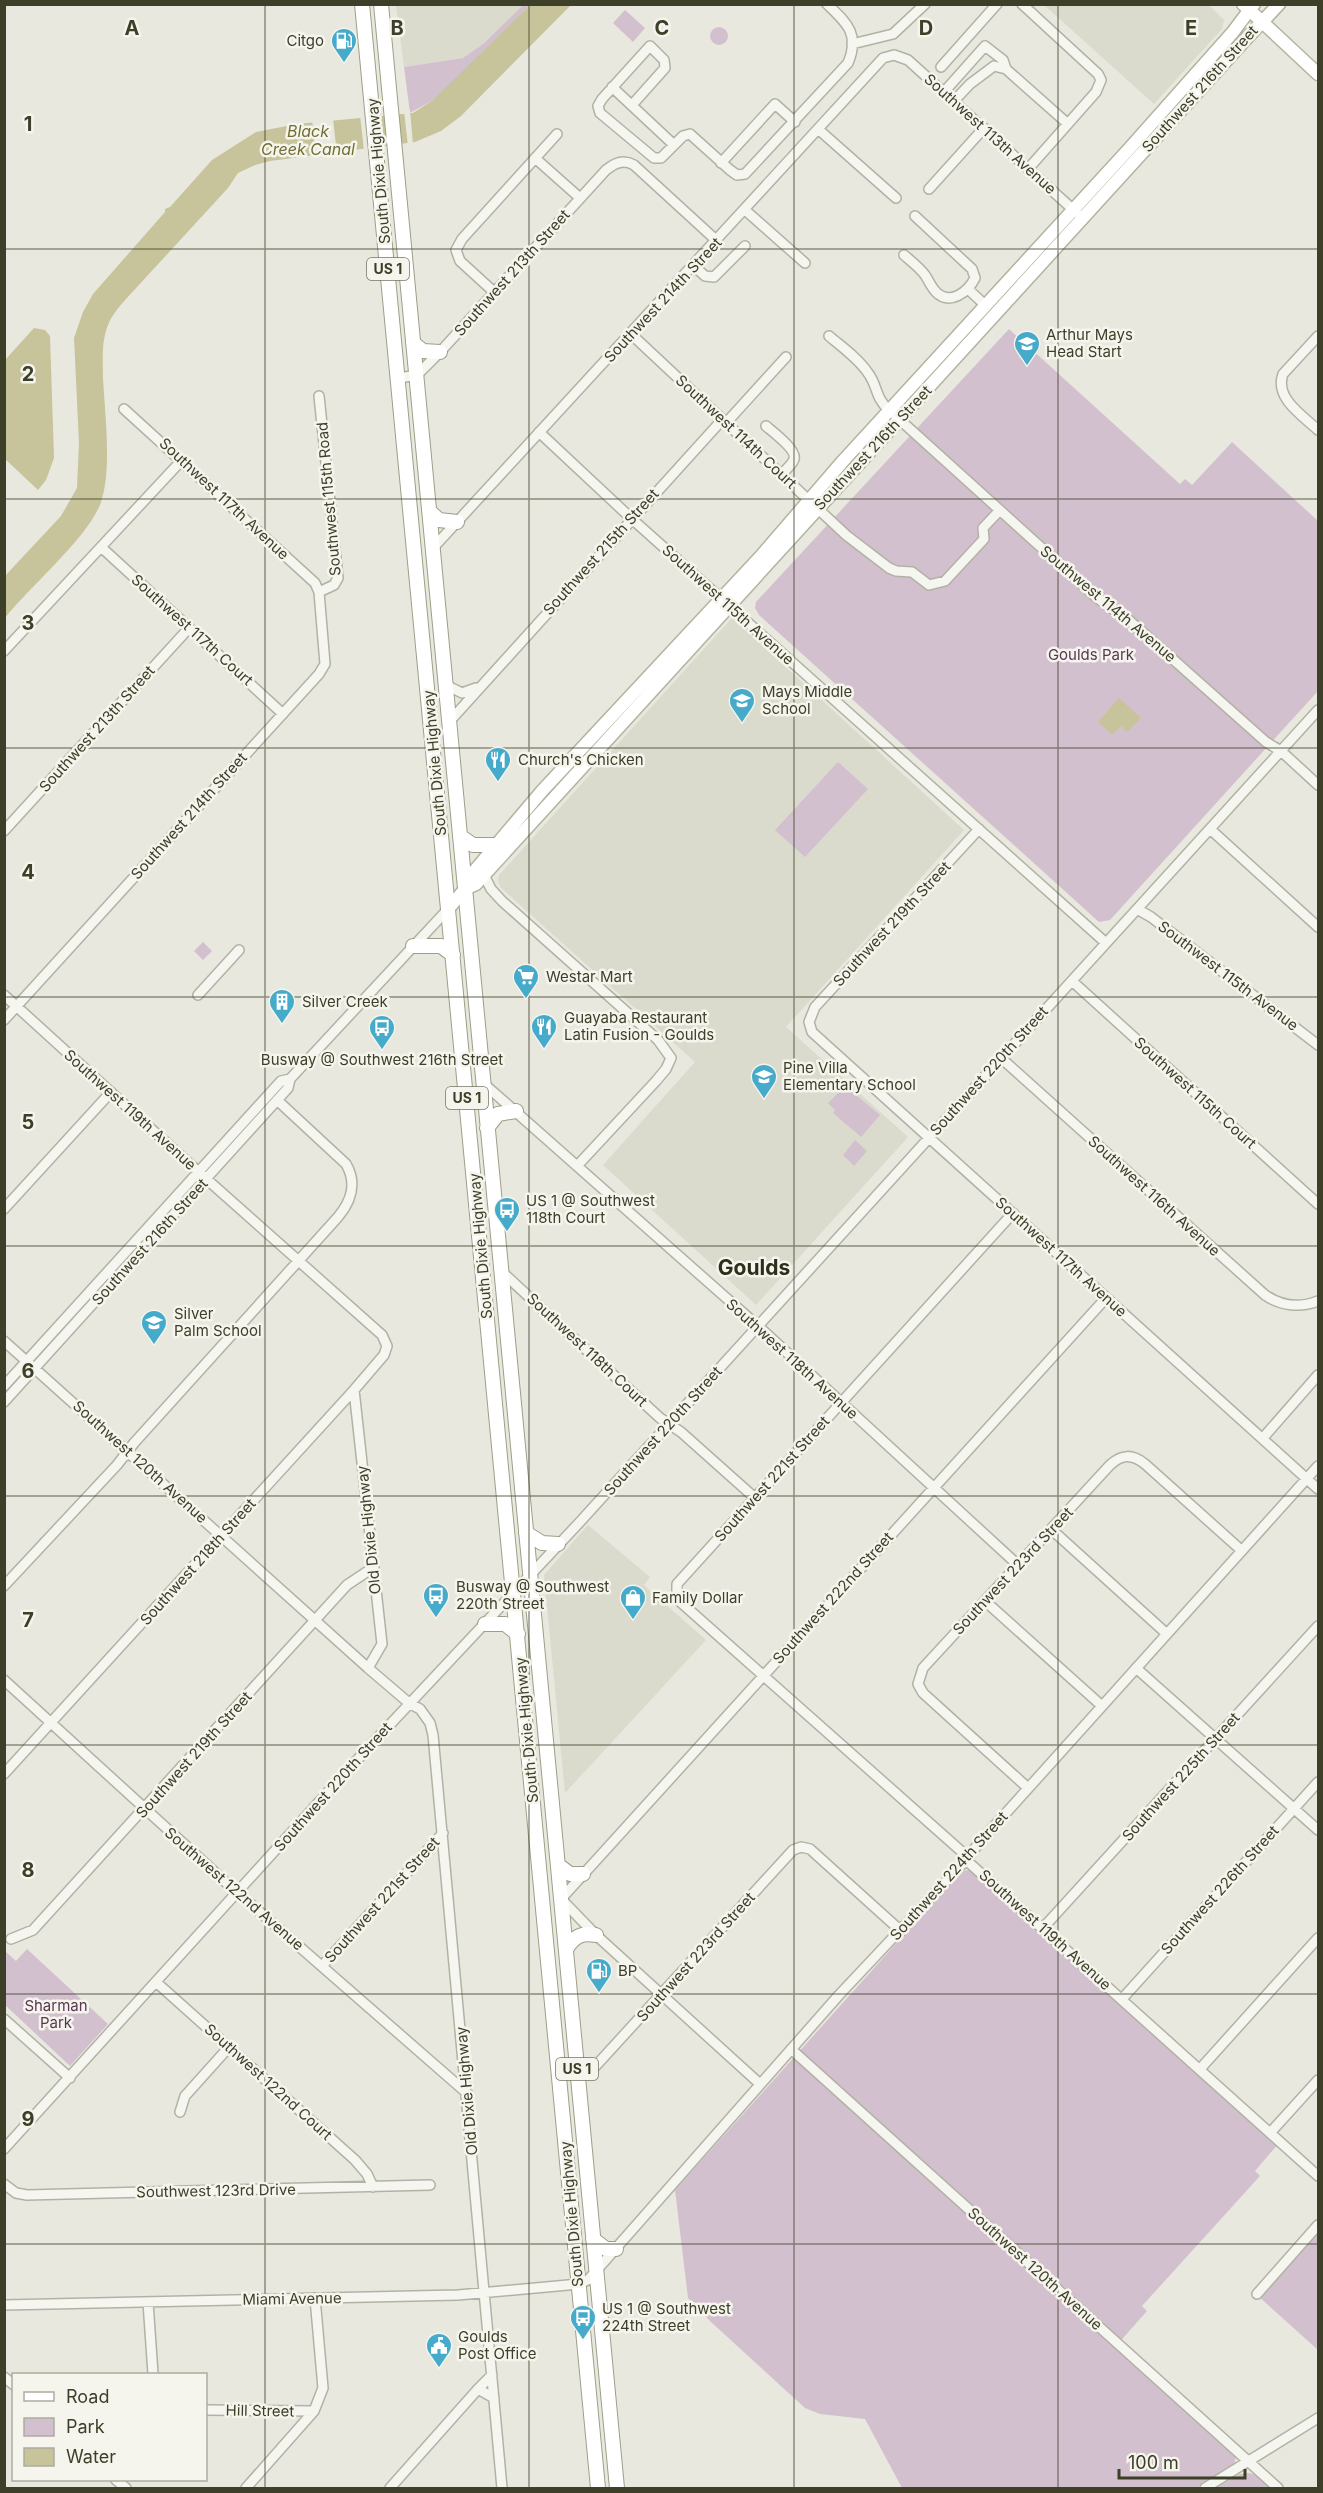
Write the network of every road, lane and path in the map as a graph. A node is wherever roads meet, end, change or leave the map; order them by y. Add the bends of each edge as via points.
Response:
1 (362, 4) edge
2 (381, 4) edge
3 (827, 4) edge
4 (925, 4) edge
5 (997, 4) edge
6 (1022, 4) edge
7 (1279, 4) edge
8 (1253, 12) edge
9 (972, 33) junction
10 (852, 44) junction
11 (987, 47) junction
12 (894, 55) joint
13 (941, 67) dead end
14 (1006, 69) junction
15 (1318, 74) edge
16 (970, 84) junction
17 (612, 87) junction
18 (944, 92) junction
19 (954, 102) junction
20 (632, 105) junction
21 (795, 122) junction
22 (1068, 124) junction
23 (984, 128) junction
24 (818, 129) junction
25 (557, 134) dead end
26 (674, 145) junction
27 (535, 158) junction
28 (721, 163) junction
29 (1028, 169) junction
30 (928, 189) dead end
31 (580, 198) junction
32 (896, 198) dead end
33 (745, 210) junction
34 (1078, 214) junction
35 (915, 216) dead end
36 (717, 241) junction
37 (745, 246) dead end
38 (904, 255) dead end
39 (805, 263) dead end
40 (694, 266) junction
41 (968, 289) junction
42 (494, 292) junction
43 (986, 306) junction
44 (631, 334) junction
45 (829, 336) dead end
46 (1318, 336) edge
47 (413, 343) junction
48 (440, 352) junction
49 (786, 357) dead end
50 (417, 375) junction
51 (399, 378) junction
52 (319, 396) dead end
53 (124, 409) dead end
54 (889, 410) junction
55 (899, 420) junction
56 (724, 421) junction
57 (766, 426) dead end
58 (1318, 430) edge
59 (539, 432) junction
60 (182, 460) junction
61 (782, 474) junction
62 (813, 504) junction
63 (1000, 510) junction
64 (429, 511) junction
65 (632, 519) junction
66 (457, 522) junction
67 (100, 547) junction
68 (433, 548) junction
69 (415, 551) junction
70 (319, 592) junction
71 (725, 602) junction
72 (189, 628) junction
73 (4, 651) edge
74 (446, 685) junction
75 (481, 686) junction
76 (1318, 710) edge
77 (283, 714) junction
78 (449, 722) junction
79 (432, 726) junction
80 (1281, 751) junction
81 (1318, 785) edge
82 (979, 829) junction
83 (1210, 829) junction
84 (4, 831) edge
85 (460, 836) junction
86 (498, 845) junction
87 (484, 875) junction
88 (465, 890) junction
89 (449, 908) junction
90 (1137, 909) junction
91 (1318, 927) edge
92 (1106, 943) junction
93 (413, 946) junction
94 (239, 950) dead end
95 (453, 956) junction
96 (1072, 981) junction
97 (4, 994) edge
98 (198, 995) dead end
99 (17, 1006) junction
100 (4, 1020) edge
101 (809, 1022) joint
102 (479, 1045) junction
103 (1318, 1045) edge
104 (1001, 1058) junction
105 (290, 1079) junction
106 (483, 1083) junction
107 (111, 1092) junction
108 (277, 1100) junction
109 (516, 1111) junction
110 (487, 1128) junction
111 (928, 1137) junction
112 (472, 1150) junction
113 (578, 1166) junction
114 (198, 1172) junction
115 (206, 1179) junction
116 (1318, 1204) edge
117 (4, 1209) edge
118 (1013, 1213) junction
119 (299, 1260) junction
120 (501, 1272) junction
121 (485, 1288) junction
122 (1107, 1298) junction
123 (1318, 1301) edge
124 (758, 1326) junction
125 (4, 1341) edge
126 (387, 1346) joint
127 (27, 1361) junction
128 (35, 1368) junction
129 (1318, 1375) edge
130 (4, 1386) edge
131 (354, 1390) junction
132 (4, 1402) edge
133 (841, 1403) junction
134 (669, 1423) junction
135 (1263, 1438) junction
136 (499, 1442) junction
137 (128, 1451) junction
138 (1318, 1466) edge
139 (1308, 1478) junction
140 (935, 1487) junction
141 (1318, 1488) edge
142 (755, 1498) junction
143 (1052, 1529) junction
144 (526, 1533) junction
145 (222, 1536) junction
146 (558, 1544) junction
147 (1241, 1550) junction
148 (1018, 1565) junction
149 (374, 1567) junction
150 (530, 1574) junction
151 (677, 1584) joint
152 (4, 1586) edge
153 (513, 1592) junction
154 (985, 1601) junction
155 (315, 1621) junction
156 (485, 1624) junction
157 (1318, 1626) edge
158 (518, 1634) junction
159 (1167, 1634) junction
160 (368, 1668) junction
161 (1136, 1668) junction
162 (763, 1676) junction
163 (4, 1680) edge
164 (409, 1703) junction
165 (1102, 1706) junction
166 (51, 1722) junction
167 (545, 1730) junction
168 (1216, 1739) junction
169 (531, 1772) junction
170 (4, 1774) edge
171 (1318, 1782) edge
172 (1028, 1788) junction
173 (144, 1809) junction
174 (1294, 1809) junction
175 (1318, 1830) edge
176 (443, 1833) junction
177 (966, 1860) junction
178 (558, 1865) junction
179 (583, 1874) junction
180 (237, 1892) junction
181 (561, 1899) junction
182 (545, 1923) junction
183 (1043, 1928) junction
184 (901, 1931) junction
185 (596, 1935) junction
186 (1318, 1938) edge
187 (11, 1939) dead end
188 (566, 1949) junction
189 (322, 1966) junction
190 (156, 1982) junction
191 (662, 1994) junction
192 (1122, 1999) junction
193 (4, 2019) edge
194 (230, 2047) junction
195 (791, 2049) junction
196 (1200, 2069) junction
197 (592, 2070) dead end
198 (70, 2078) junction
199 (1318, 2080) edge
200 (760, 2084) junction
201 (468, 2094) junction
202 (180, 2112) dead end
203 (1270, 2133) junction
204 (565, 2134) junction
205 (4, 2149) edge
206 (1318, 2176) edge
207 (4, 2184) edge
208 (430, 2185) dead end
209 (373, 2187) junction
210 (1318, 2225) edge
211 (593, 2239) junction
212 (616, 2249) junction
213 (596, 2272) junction
214 (579, 2284) junction
215 (483, 2293) junction
216 (1257, 2294) dead end
217 (315, 2298) junction
218 (148, 2302) junction
219 (4, 2305) edge
220 (153, 2373) edge
221 (492, 2375) junction
222 (606, 2384) junction
223 (478, 2389) junction
224 (494, 2398) junction
225 (207, 2410) edge
226 (314, 2411) junction
227 (1318, 2418) edge
228 (1250, 2462) junction
229 (246, 2488) edge
230 (390, 2488) edge
231 (502, 2488) edge
232 (598, 2488) edge
233 (617, 2488) edge
234 (1206, 2488) edge
235 (1278, 2488) edge

1 - 51 highway, South Dixie Highway / US 1
2 - 47 highway, South Dixie Highway / US 1
3 - 10 street via 847,23
4 - 10 street via 893,34
5 - 9 street
6 - 22 street via 1101,78 1098,89
7 - 8 main road, Southwest 216th Street
8 - 15 main road
8 - 34 main road, Southwest 216th Street
9 - 11 street
9 - 13 street
10 - 21 street via 844,67
11 - 14 street via 1004,60
11 - 16 street via 988,60
11 - 18 street
12 - 18 street, Southwest 113th Avenue via 908,60
12 - 24 street, Southwest 214th Street via 876,64
14 - 16 street via 992,66
14 - 22 street
16 - 19 street
17 - 20 street
17 - 20 street via 650,46 664,60 665,68
17 - 26 street via 599,103 598,110 603,115 654,158 661,158
18 - 19 street, Southwest 113th Avenue
19 - 23 street, Southwest 113th Avenue
20 - 26 street
21 - 28 street via 746,174 737,175
21 - 28 street via 775,104
22 - 29 street
23 - 29 street, Southwest 113th Avenue
23 - 30 street
24 - 32 street
24 - 33 street, Southwest 214th Street
25 - 27 street
26 - 28 street via 690,134
27 - 31 street
27 - 42 street via 456,250 460,261
29 - 34 street, Southwest 113th Avenue
31 - 36 street, Southwest 213th Street via 606,170 623,161 636,167
31 - 42 street, Southwest 213th Street
33 - 36 street, Southwest 214th Street
33 - 39 street
34 - 43 main road, Southwest 216th Street
34 - 55 main road, Southwest 216th Street
35 - 41 street via 974,272
36 - 40 street, Southwest 214th Street
37 - 40 street via 718,276 708,277
38 - 41 street via 942,297 955,297
40 - 44 street, Southwest 214th Street
41 - 43 street
42 - 48 street, Southwest 213th Street
43 - 54 main road, Southwest 216th Street
44 - 56 street, Southwest 114th Court
44 - 59 street, Southwest 214th Street
45 - 54 street, Southwest 114th Avenue via 866,370 878,398
46 - 58 street via 1280,382 1290,405
47 - 48 highway via 423,351
47 - 50 highway, South Dixie Highway / US 1
48 - 50 street, Southwest 213th Street
49 - 56 street, Southwest 215th Street
50 - 51 street
50 - 64 highway, South Dixie Highway / US 1
51 - 69 highway, South Dixie Highway / US 1
52 - 70 street, Southwest 115th Road via 338,578 334,585
53 - 60 street, Southwest 117th Avenue
54 - 55 street, Southwest 114th Avenue
54 - 62 main road, Southwest 216th Street
55 - 62 main road, Southwest 216th Street
55 - 63 street, Southwest 114th Avenue
56 - 61 street, Southwest 114th Court
56 - 65 street, Southwest 215th Street
57 - 61 street via 794,455
59 - 65 street, Southwest 115th Avenue
59 - 66 street, Southwest 214th Street
60 - 67 street
60 - 70 street, Southwest 117th Avenue via 311,579
61 - 62 street, Southwest 114th Court
62 - 63 street, Southwest 114th Court via 889,568 912,572 932,586 945,581 984,539 983,528
62 - 71 main road, Southwest 216th Street
63 - 80 street, Southwest 114th Avenue via 1096,597 1131,622
64 - 66 highway via 439,520
64 - 68 highway, South Dixie Highway / US 1
65 - 71 street, Southwest 115th Avenue
65 - 75 street, Southwest 215th Street
66 - 68 street, Southwest 214th Street
67 - 72 street, Southwest 117th Court
67 - 73 street
68 - 69 highway
68 - 74 highway, South Dixie Highway / US 1
69 - 79 highway, South Dixie Highway / US 1
70 - 77 street, Southwest 214th Street via 325,664
71 - 82 street, Southwest 115th Avenue
71 - 86 main road, Southwest 216th Street via 550,783
71 - 87 main road, Southwest 216th Street
72 - 77 street, Southwest 117th Court
72 - 84 street, Southwest 213th Street
74 - 75 street via 462,693
74 - 78 highway, South Dixie Highway / US 1
75 - 78 street, Southwest 215th Street
76 - 80 street, Southwest 220th Street
77 - 99 street, Southwest 214th Street
78 - 85 highway, South Dixie Highway / US 1
79 - 88 highway via 441,738 454,881
79 - 89 highway, South Dixie Highway / US 1
80 - 81 street, Southwest 114th Avenue
80 - 83 street, Southwest 220th Street
82 - 92 street, Southwest 115th Avenue
82 - 101 street, Southwest 219th Street via 815,1007
83 - 90 street, Southwest 220th Street
83 - 91 street
85 - 86 highway via 473,845
85 - 88 highway, South Dixie Highway / US 1
86 - 88 main road, Southwest 216th Street via 471,875
87 - 88 main road, Southwest 216th Street
87 - 113 street via 501,902 658,1040 671,1058 656,1082
88 - 89 main road, Southwest 216th Street
88 - 102 highway, South Dixie Highway / US 1
89 - 93 street, Southwest 216th Street
89 - 95 highway, South Dixie Highway / US 1
89 - 102 highway via 458,911 470,1032
90 - 92 street, Southwest 220th Street
90 - 103 street, Southwest 115th Avenue
92 - 96 street, Southwest 220th Street
93 - 95 highway via 441,946
93 - 105 street, Southwest 216th Street
94 - 98 street
95 - 112 highway, South Dixie Highway / US 1
96 - 104 street, Southwest 220th Street
96 - 116 street, Southwest 115th Court
97 - 99 street, Southwest 119th Avenue
99 - 100 street, Southwest 214th Street
99 - 107 street, Southwest 119th Avenue
101 - 111 street, Southwest 117th Avenue via 815,1036
102 - 106 highway, South Dixie Highway / US 1
104 - 111 street, Southwest 220th Street
104 - 123 street, Southwest 116th Avenue via 1265,1296 1290,1305
105 - 108 street, Southwest 216th Street via 288,1088
105 - 114 street, Southwest 216th Street via 281,1081
106 - 109 street, Southwest 118th Avenue
106 - 110 highway, South Dixie Highway / US 1
107 - 114 street, Southwest 119th Avenue
107 - 117 street
108 - 115 street, Southwest 216th Street
108 - 119 street via 342,1159 352,1181 345,1209
109 - 110 highway via 498,1114
109 - 113 street, Southwest 118th Avenue
110 - 120 highway, South Dixie Highway / US 1
111 - 118 street, Southwest 117th Avenue
111 - 124 street, Southwest 220th Street
112 - 120 highway via 482,1170 490,1260
112 - 121 highway, South Dixie Highway / US 1
113 - 124 street, Southwest 118th Avenue
114 - 115 street, Southwest 119th Avenue
114 - 127 street, Southwest 216th Street
115 - 119 street, Southwest 119th Avenue
115 - 128 street, Southwest 216th Street
118 - 122 street, Southwest 117th Avenue
118 - 133 street, Southwest 221st Street
119 - 126 street, Southwest 119th Avenue via 382,1335
119 - 137 street
120 - 121 highway
120 - 134 street, Southwest 118th Court
120 - 144 highway, South Dixie Highway / US 1
121 - 136 highway, South Dixie Highway / US 1
122 - 135 street, Southwest 117th Avenue
122 - 140 street, Southwest 222nd Street
124 - 133 street, Southwest 118th Avenue
124 - 134 street, Southwest 220th Street
125 - 127 street, Southwest 120th Avenue
126 - 131 street, Southwest 218th Street
127 - 128 street, Southwest 120th Avenue
127 - 130 street, Southwest 216th Street
128 - 132 street, Southwest 216th Street
128 - 137 street, Southwest 120th Avenue
129 - 135 street
131 - 145 street, Southwest 218th Street
131 - 149 street, Old Dixie Highway
133 - 140 street, Southwest 118th Avenue
133 - 142 street, Southwest 221st Street
134 - 142 street, Southwest 118th Court
134 - 146 street, Southwest 220th Street
135 - 139 street, Southwest 117th Avenue
136 - 150 highway via 509,1461 518,1560
136 - 153 highway, South Dixie Highway / US 1
137 - 145 street, Southwest 120th Avenue
137 - 152 street
138 - 139 street, Southwest 224th Street
139 - 141 street, Southwest 117th Avenue
139 - 147 street, Southwest 224th Street
140 - 148 street, Southwest 118th Avenue
140 - 162 street, Southwest 222nd Street
142 - 151 street, Southwest 221st Street
143 - 147 street, Southwest 223rd Street via 1110,1465 1127,1455 1145,1464
143 - 148 street, Southwest 223rd Street
143 - 159 street
144 - 146 highway via 542,1543
144 - 150 highway, South Dixie Highway / US 1
145 - 155 street, Southwest 120th Avenue
145 - 166 street, Southwest 218th Street
146 - 150 street, Southwest 220th Street
147 - 159 street, Southwest 224th Street
148 - 154 street, Southwest 223rd Street
149 - 155 street, Southwest 219th Street via 347,1585
149 - 160 street, Old Dixie Highway via 382,1644
150 - 153 street, Southwest 220th Street
150 - 167 highway, South Dixie Highway / US 1
151 - 162 street, Southwest 119th Avenue via 678,1602
153 - 156 street, Southwest 220th Street
153 - 158 highway, South Dixie Highway / US 1
153 - 167 highway via 522,1597 535,1711
154 - 165 street
154 - 172 street, Southwest 223rd Street via 921,1672 918,1684 925,1695
155 - 160 street, Southwest 120th Avenue
155 - 173 street, Southwest 219th Street
156 - 158 highway via 505,1624
156 - 164 street, Southwest 220th Street
157 - 168 street, Southwest 225th Street
158 - 169 highway, South Dixie Highway / US 1
159 - 161 street, Southwest 224th Street
160 - 164 street, Southwest 120th Avenue
161 - 165 street, Southwest 224th Street
161 - 168 street
162 - 177 street, Southwest 119th Avenue via 961,1851
162 - 179 street, Southwest 222nd Street
163 - 166 street, Southwest 122nd Avenue
164 - 176 street, Old Dixie Highway via 420,1709 430,1723
164 - 180 street, Southwest 220th Street
165 - 172 street, Southwest 224th Street
166 - 170 street, Southwest 218th Street
166 - 173 street, Southwest 122nd Avenue
167 - 178 highway, South Dixie Highway / US 1
168 - 174 street
168 - 183 street, Southwest 225th Street
169 - 181 highway via 540,1790 549,1885
169 - 182 highway, South Dixie Highway / US 1
171 - 174 street, Southwest 226th Street
172 - 177 street, Southwest 224th Street
173 - 180 street, Southwest 122nd Avenue
173 - 187 street, Southwest 219th Street via 33,1930
174 - 175 street
174 - 192 street, Southwest 226th Street
176 - 189 street, Southwest 221st Street
176 - 201 street, Old Dixie Highway
177 - 183 street, Southwest 119th Avenue
177 - 184 street, Southwest 224th Street
178 - 179 highway via 567,1873
178 - 181 highway, South Dixie Highway / US 1
179 - 181 street, Southwest 222nd Street
180 - 189 street, Southwest 122nd Avenue
180 - 190 street, Southwest 220th Street
181 - 182 highway
181 - 185 street
181 - 188 highway, South Dixie Highway / US 1
182 - 204 highway, South Dixie Highway / US 1
183 - 192 street, Southwest 119th Avenue
184 - 191 street, Southwest 223rd Street via 810,1848 801,1846 793,1850
184 - 195 street, Southwest 224th Street
185 - 188 highway via 576,1936
185 - 191 street
186 - 196 street
188 - 211 highway, South Dixie Highway / US 1
189 - 201 street, Southwest 122nd Avenue
190 - 194 street, Southwest 122nd Court
190 - 198 street, Southwest 220th Street
191 - 197 street, Southwest 223rd Street
191 - 200 street
192 - 196 street, Southwest 119th Avenue
193 - 198 street
194 - 202 street via 185,2096
194 - 209 street, Southwest 122nd Court via 355,2160
195 - 200 street, Southwest 224th Street
195 - 228 street, Southwest 120th Avenue
196 - 203 street, Southwest 119th Avenue
198 - 205 street, Southwest 220th Street
199 - 203 street
200 - 212 street, Southwest 224th Street
201 - 215 street, Old Dixie Highway
203 - 206 street, Southwest 119th Avenue
204 - 213 highway via 576,2157 585,2261
204 - 214 highway, South Dixie Highway / US 1
207 - 209 street, Southwest 123rd Drive via 27,2195
208 - 209 street, Southwest 123rd Drive
210 - 216 street
211 - 212 highway via 606,2249
211 - 213 highway, South Dixie Highway / US 1
212 - 213 street, Southwest 224th Street
213 - 214 street, Southwest 224th Street
213 - 222 highway, South Dixie Highway / US 1
214 - 215 street, Miami Avenue
214 - 222 highway via 590,2295 598,2372
214 - 232 highway, South Dixie Highway / US 1
215 - 217 street, Miami Avenue
215 - 221 street, Old Dixie Highway
217 - 218 street, Miami Avenue
217 - 226 street via 323,2388
218 - 219 street, Miami Avenue
218 - 220 street
221 - 223 street
221 - 224 street, Old Dixie Highway
222 - 233 highway, South Dixie Highway / US 1
223 - 224 street
223 - 230 street
224 - 231 street, Old Dixie Highway
225 - 226 street, Hill Street
226 - 229 street
227 - 228 street
228 - 234 street
228 - 235 street, Southwest 120th Avenue

